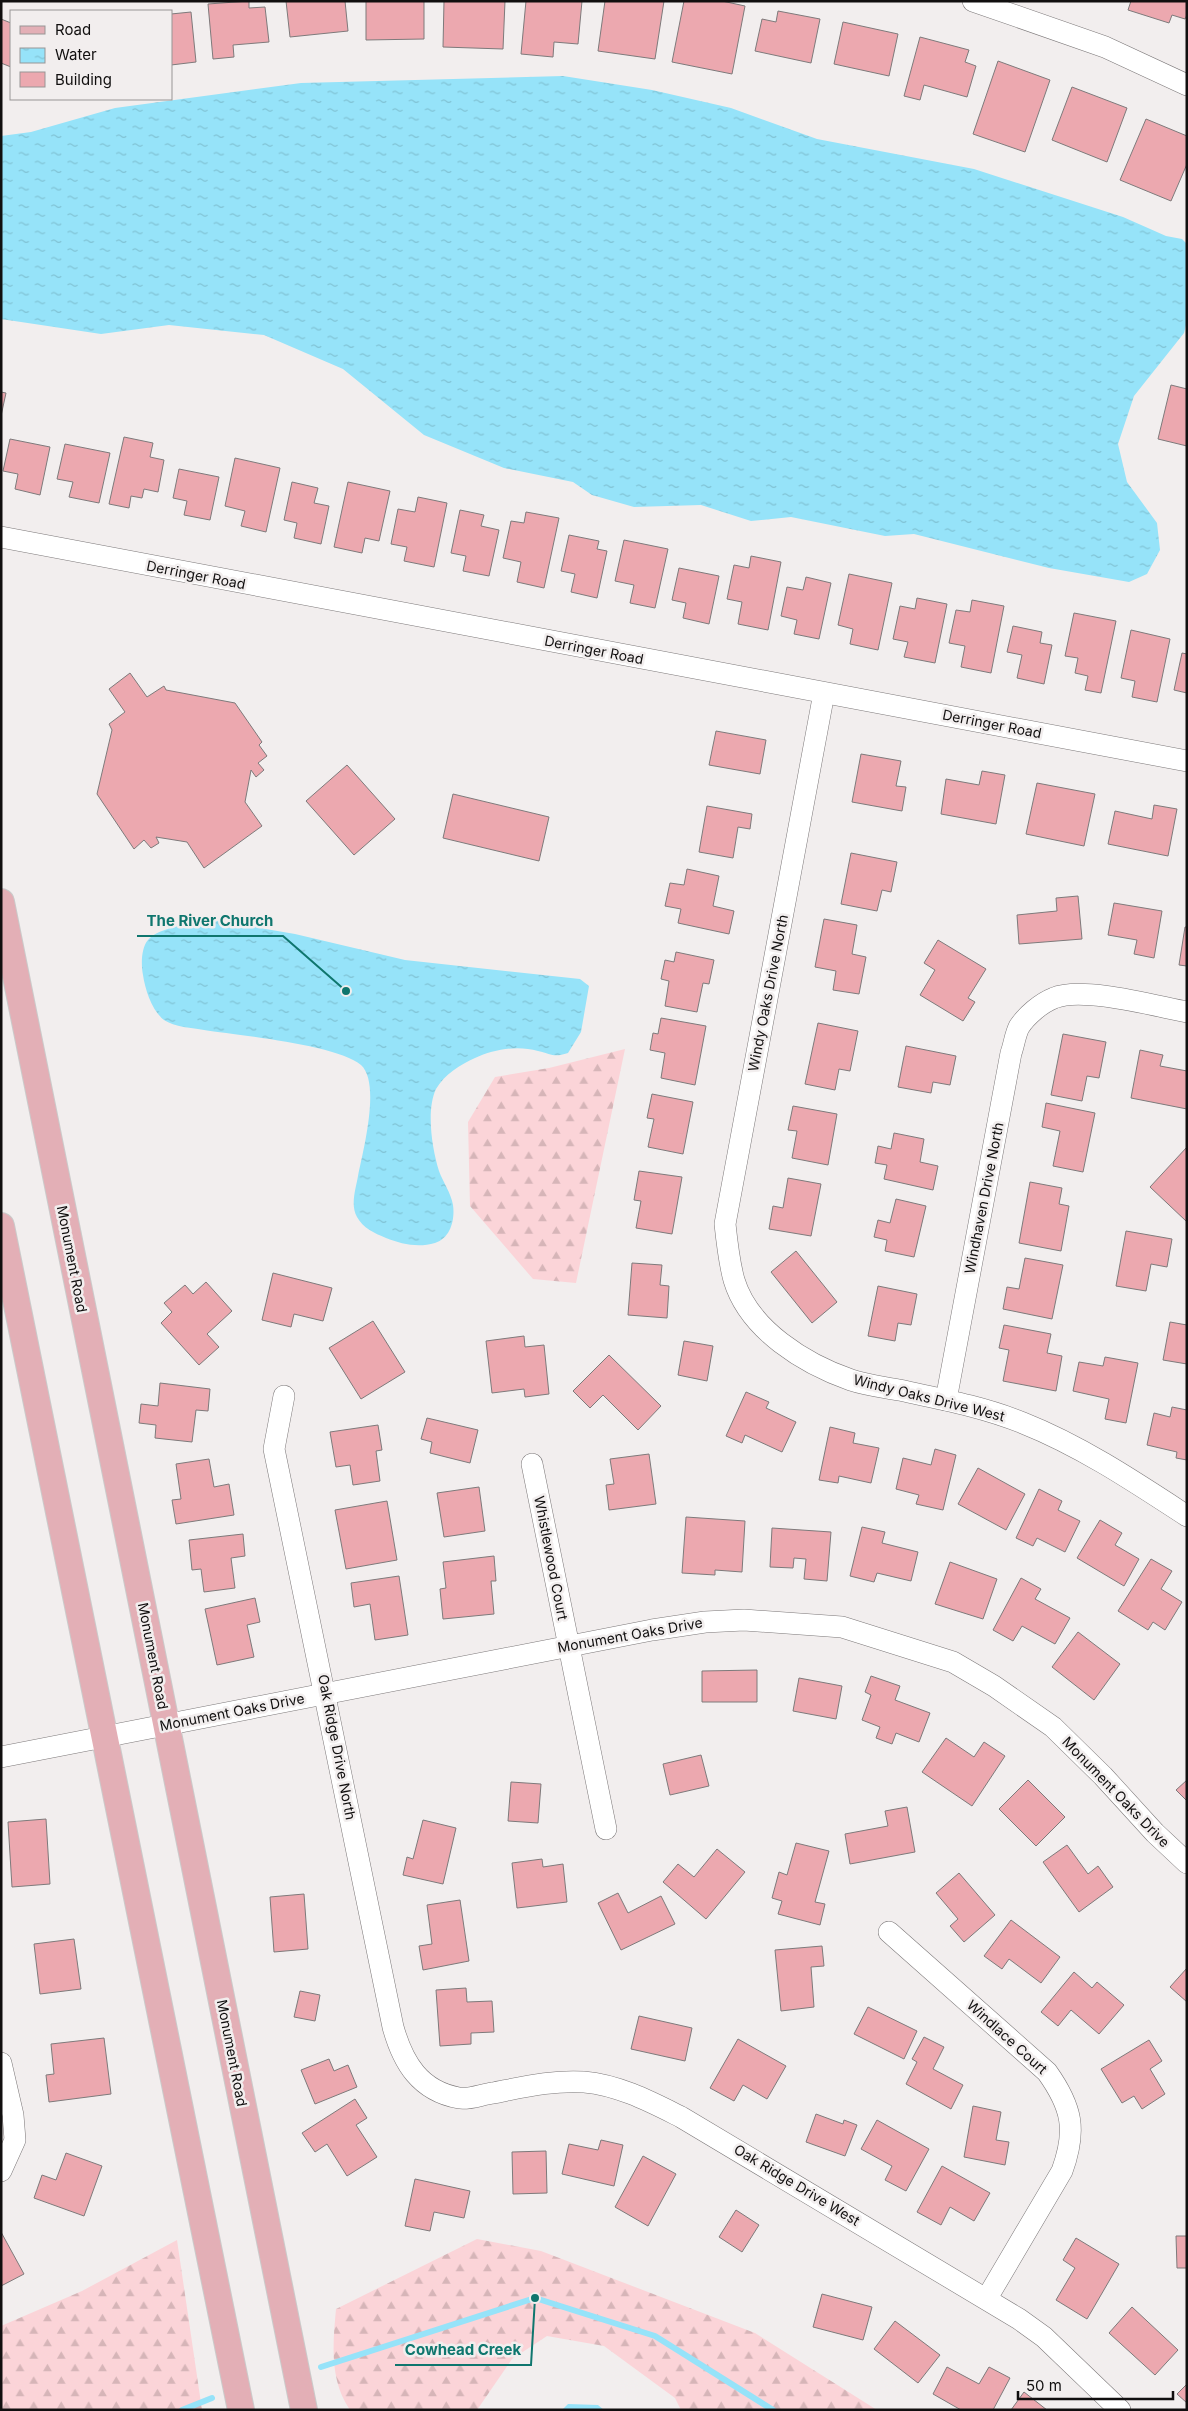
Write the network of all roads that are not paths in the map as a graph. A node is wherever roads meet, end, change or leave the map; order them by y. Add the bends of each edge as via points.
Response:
1 (973, 1) edge
2 (1187, 85) edge
3 (1, 537) edge
4 (824, 693) junction
5 (1187, 761) edge
6 (1, 902) edge
7 (1187, 1012) edge
8 (1, 1226) edge
9 (740, 1292) joint
10 (284, 1396) dead end
11 (946, 1400) junction
12 (532, 1464) dead end
13 (1187, 1516) edge
14 (568, 1646) junction
15 (326, 1693) junction
16 (167, 1725) junction
17 (104, 1737) junction
18 (1, 1757) edge
19 (606, 1829) dead end
20 (1187, 1863) edge
21 (889, 1932) dead end
22 (1, 2063) edge
23 (430, 2087) joint
24 (1, 2171) edge
25 (987, 2298) junction
26 (241, 2410) edge
27 (304, 2410) edge
28 (1120, 2410) edge

1 - 2 street via 1105,46
3 - 4 street, Derringer Road
4 - 5 street, Derringer Road
4 - 9 street, Windy Oaks Drive North via 725,1224 734,1281
6 - 16 main road, Monument Road
7 - 11 street, Windhaven Drive North via 1096,995 1066,995 1053,998 1028,1016 1018,1028
8 - 17 main road
9 - 11 street, Windy Oaks Drive West via 750,1312 771,1333 822,1368 852,1380
10 - 15 street, Oak Ridge Drive North via 274,1449
11 - 13 street, Windy Oaks Drive West via 1024,1423 1109,1466
12 - 14 street, Whistlewood Court
14 - 15 street, Monument Oaks Drive
14 - 19 street, Whistlewood Court
14 - 20 street, Monument Oaks Drive via 705,1622 744,1620 842,1627 953,1662 1053,1727
15 - 16 street, Monument Oaks Drive
15 - 23 street, Oak Ridge Drive North via 399,2047 406,2063
16 - 17 street, Monument Oaks Drive
16 - 27 main road, Monument Road
17 - 18 street, Monument Oaks Drive
17 - 26 main road
21 - 25 street, Windlace Court via 1047,2072 1062,2094 1070,2120 1070,2148 1062,2171
22 - 24 street via 14,2114 15,2140
23 - 25 street, Oak Ridge Drive West via 461,2098 555,2082 586,2082 643,2098 681,2116
25 - 28 street, Oak Ridge Drive West via 1044,2338

